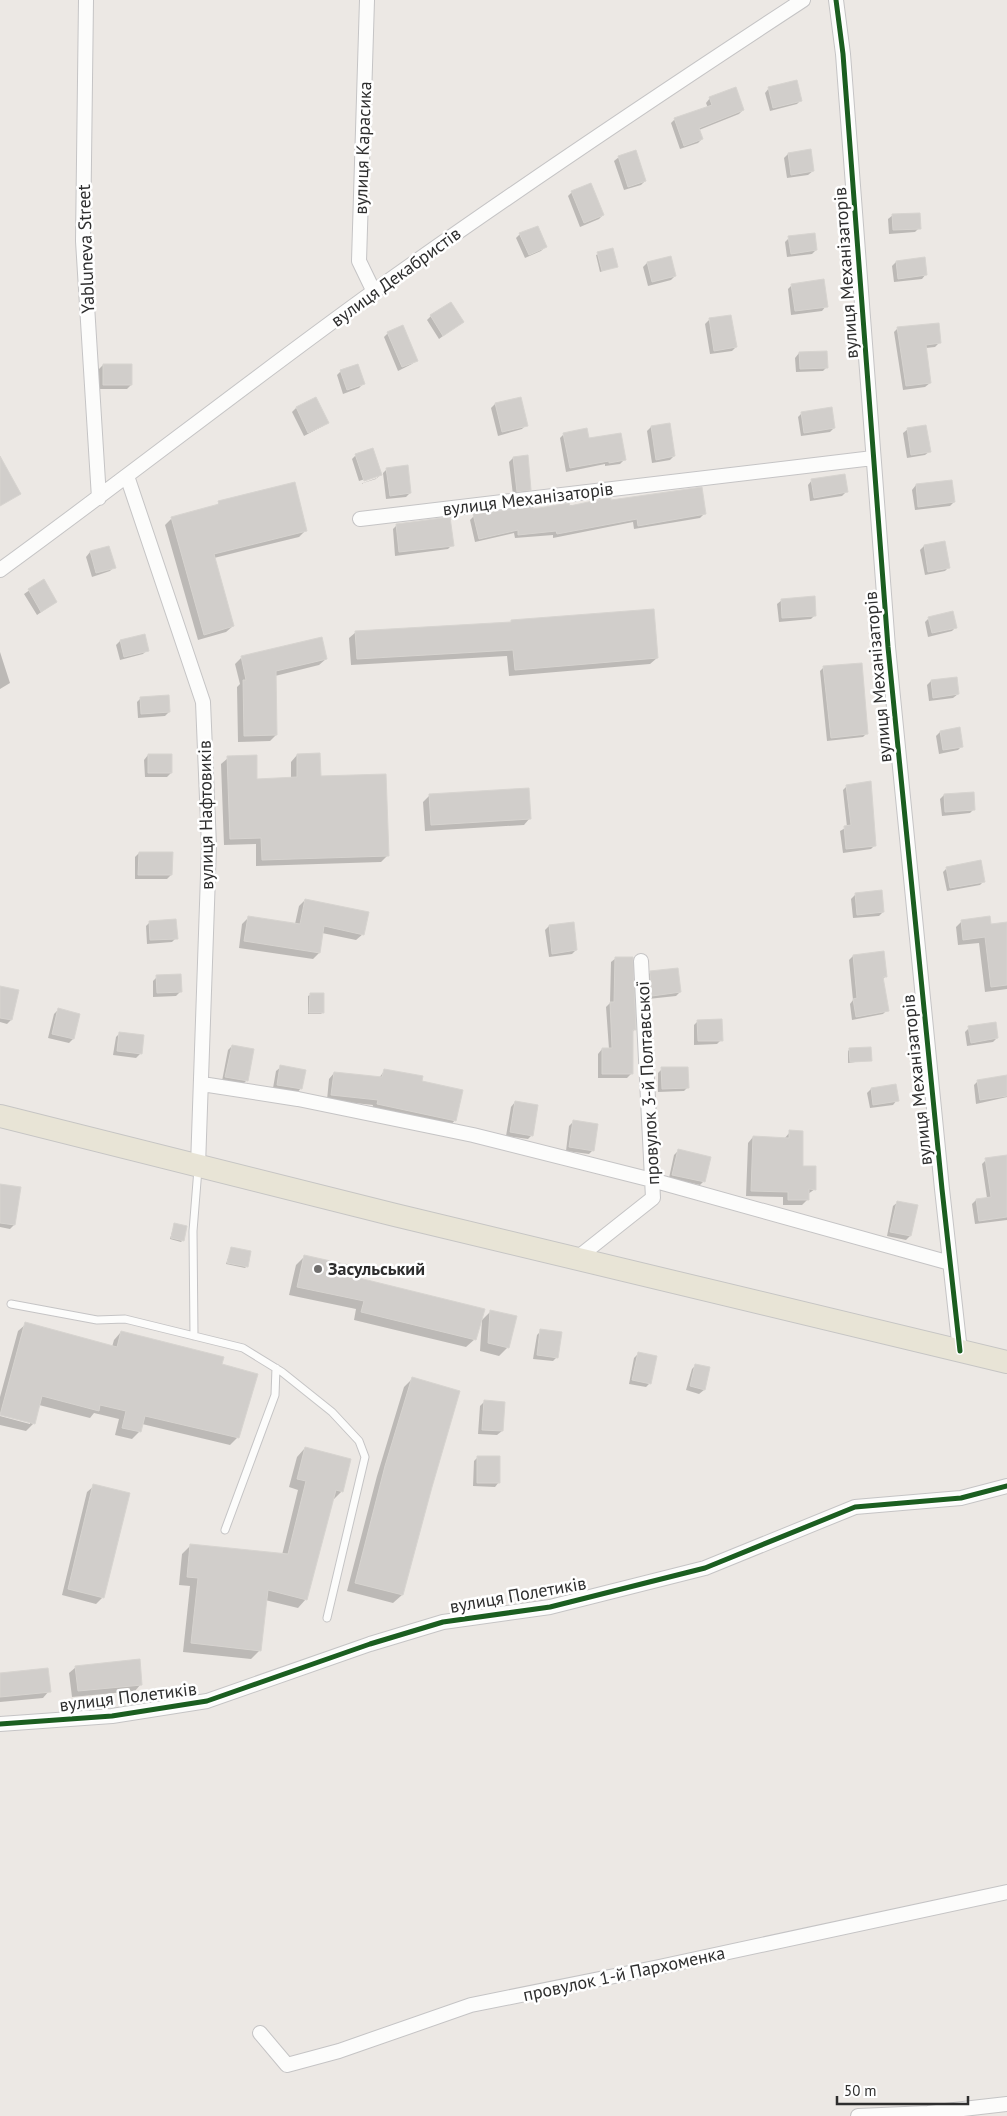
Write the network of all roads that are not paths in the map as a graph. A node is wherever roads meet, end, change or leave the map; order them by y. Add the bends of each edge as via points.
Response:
1 (86, 0) edge
2 (367, 0) edge
3 (802, 0) edge
4 (836, 0) edge
5 (374, 292) junction
6 (873, 458) junction
7 (127, 476) junction
8 (99, 498) junction
9 (360, 519) dead end
10 (0, 570) edge
11 (642, 960) dead end
12 (202, 1084) junction
13 (0, 1116) edge
14 (198, 1166) junction
15 (652, 1180) junction
16 (576, 1259) junction
17 (950, 1263) junction
18 (11, 1304) dead end
19 (194, 1336) junction
20 (960, 1351) junction
21 (1007, 1362) edge
22 (276, 1368) junction
23 (1007, 1486) edge
24 (225, 1530) dead end
25 (327, 1618) dead end
26 (0, 1724) edge
27 (1007, 1892) edge
28 (260, 2033) dead end
29 (1007, 2104) edge
30 (858, 2116) edge

1 - 8 street, Yabluneva Street via 82,241
2 - 5 street, вулиця Карасика via 359,262
3 - 5 street, вулиця Декабристів via 607,128
4 - 6 street, вулиця Механізаторів via 843,54
5 - 7 street, вулиця Декабристів
6 - 9 street, вулиця Механізаторів
6 - 17 street, вулиця Механізаторів via 888,647
7 - 8 street, вулиця Декабристів
7 - 12 street, вулиця Нафтовиків via 203,702 209,846
8 - 10 street, вулиця Декабристів
11 - 15 street, провулок 3-й Полтавської
12 - 14 street, вулиця Нафтовиків
12 - 15 street via 298,1099 473,1135
13 - 14 main road
14 - 16 main road
14 - 19 lane via 193,1231
15 - 16 street, провулок 3-й Полтавської via 653,1198
15 - 17 street
16 - 20 main road
17 - 20 street, вулиця Механізаторів
18 - 19 lane via 97,1320 125,1319
19 - 22 lane via 243,1348
20 - 21 main road
22 - 24 lane via 276,1394
22 - 25 lane via 332,1412 359,1441 365,1457
23 - 26 street, вулиця Полетиків via 961,1498 855,1507 705,1568 550,1607 443,1622 207,1701 112,1716
27 - 28 street, провулок 1-й Пархоменка via 659,1968 471,2005 339,2051 287,2065
29 - 30 street via 928,2113

